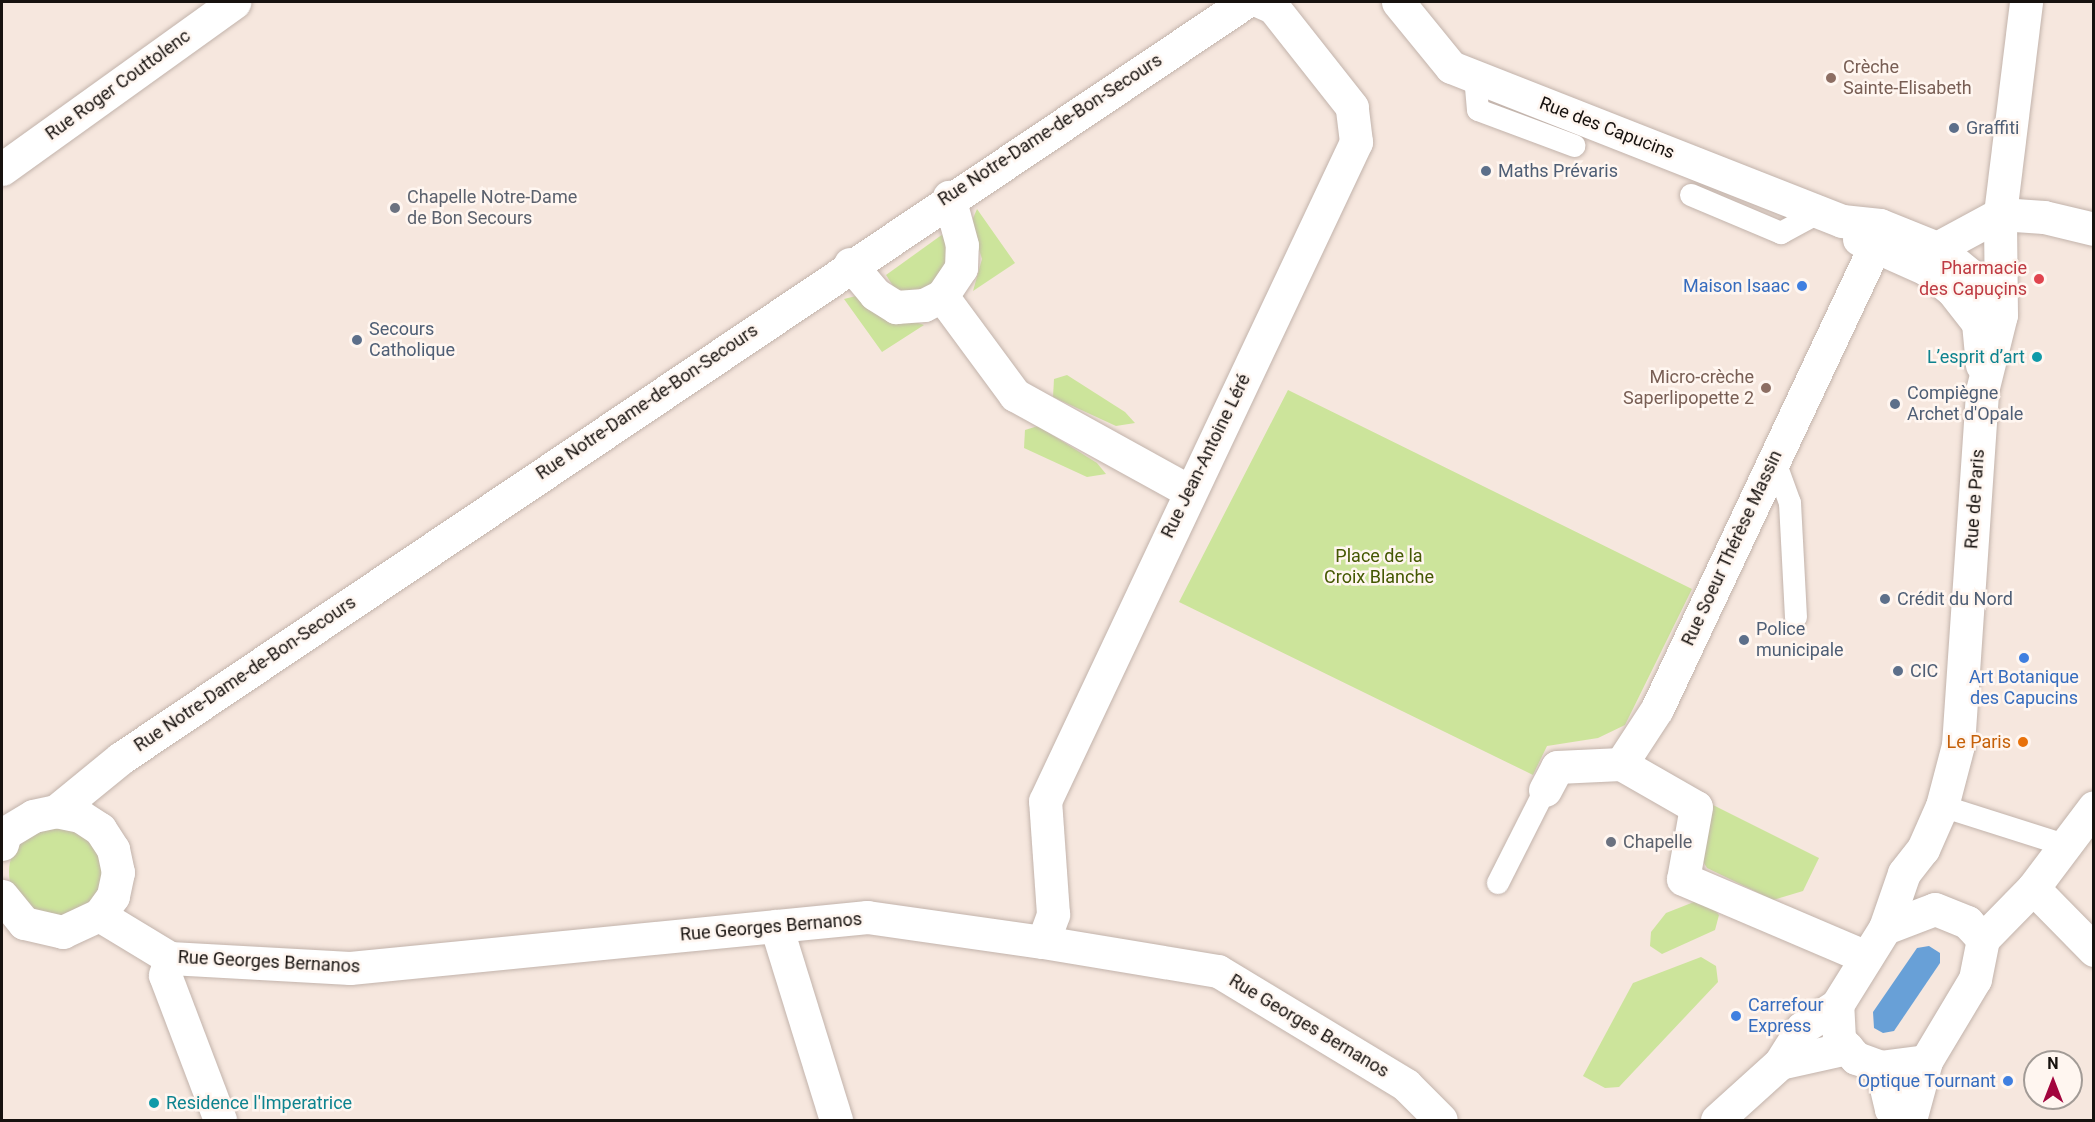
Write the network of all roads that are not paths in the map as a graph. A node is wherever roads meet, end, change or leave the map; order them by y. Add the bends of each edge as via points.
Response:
1 (234, 2) edge
2 (1245, 2) edge
3 (1261, 2) edge
4 (1398, 2) edge
5 (2026, 2) edge
6 (1475, 76) junction
7 (1575, 146) dead end
8 (2, 169) edge
9 (1691, 195) dead end
10 (949, 197) junction
11 (2000, 214) junction
12 (1831, 216) junction
13 (2094, 229) edge
14 (1875, 246) junction
15 (1931, 258) junction
16 (850, 264) junction
17 (942, 296) junction
18 (2001, 315) junction
19 (1982, 391) junction
20 (1774, 459) junction
21 (1189, 491) junction
22 (1796, 617) dead end
23 (1622, 764) junction
24 (1545, 790) joint
25 (1942, 806) junction
26 (2094, 807) edge
27 (56, 811) junction
28 (3, 835) edge
29 (2061, 844) junction
30 (1923, 849) junction
31 (1498, 883) dead end
32 (2033, 888) junction
33 (2, 897) edge
34 (1935, 909) junction
35 (99, 915) junction
36 (776, 926) junction
37 (1885, 928) junction
38 (1983, 939) junction
39 (1043, 942) junction
40 (2094, 950) edge
41 (1866, 957) junction
42 (170, 958) junction
43 (1837, 1005) junction
44 (1847, 1048) junction
45 (1926, 1061) junction
46 (1779, 1063) junction
47 (1881, 1067) junction
48 (220, 1120) edge
49 (836, 1120) edge
50 (1441, 1120) edge
51 (1717, 1120) edge
52 (1900, 1120) edge
53 (1910, 1120) edge

1 - 8 street, Rue Roger Couttolenc
2 - 10 street, Rue Notre-Dame-de-Bon-Secours
3 - 21 street, Rue Jean-Antoine Léré via 1273,7 1352,107 1356,142
4 - 6 street, Rue des Capucins via 1451,67
5 - 11 street, Rue de Paris
6 - 7 lane via 1478,110
6 - 12 street, Rue des Capucins
9 - 12 lane via 1781,233
10 - 16 street, Rue Notre-Dame-de-Bon-Secours
10 - 17 street via 962,245 961,268
11 - 13 street
11 - 15 street
11 - 18 street, Rue de Paris
12 - 14 street, Rue des Capucins via 1856,238
12 - 15 street, Rue des Capucins via 1880,225
14 - 15 street, Rue des Capucins
14 - 20 street, Rue Soeur Thérèse Massin
15 - 18 street, Rue des Capucins via 1980,283
15 - 19 street, Rue des Capucins via 1978,323
16 - 17 street via 875,294 896,307 924,305
16 - 27 street, Rue Notre-Dame-de-Bon-Secours via 131,752
17 - 21 street via 1015,395
18 - 19 street, Rue de Paris
19 - 25 street, Rue de Paris via 1958,746
20 - 22 lane via 1790,503
20 - 23 street, Rue Soeur Thérèse Massin via 1657,709
21 - 39 street, Rue Jean-Antoine Léré via 1045,801 1053,914
23 - 24 street via 1557,767
23 - 41 street via 1696,807 1683,879
24 - 31 lane
25 - 29 lane
25 - 30 street, Rue de Paris
26 - 29 street
27 - 28 street via 33,816
27 - 35 street via 80,816 100,829 113,849 114,888
29 - 32 street
30 - 34 street
30 - 37 street, Rue de Paris via 1904,873
32 - 38 street
32 - 40 street
33 - 35 street via 24,923 43,931 82,927
34 - 37 street
34 - 38 street via 1967,922
35 - 42 street, Rue Georges Bernanos
36 - 39 street, Rue Georges Bernanos via 867,917
36 - 42 street, Rue Georges Bernanos via 350,968
36 - 49 street
37 - 41 street
38 - 45 street via 1975,979
39 - 50 street, Rue Georges Bernanos via 1218,971 1406,1086
41 - 43 street
42 - 48 street via 165,975
43 - 44 street via 1835,1024
43 - 46 street via 1802,1028
44 - 46 street
44 - 47 street
45 - 47 street
45 - 53 street
46 - 51 street
47 - 52 street via 1891,1108

